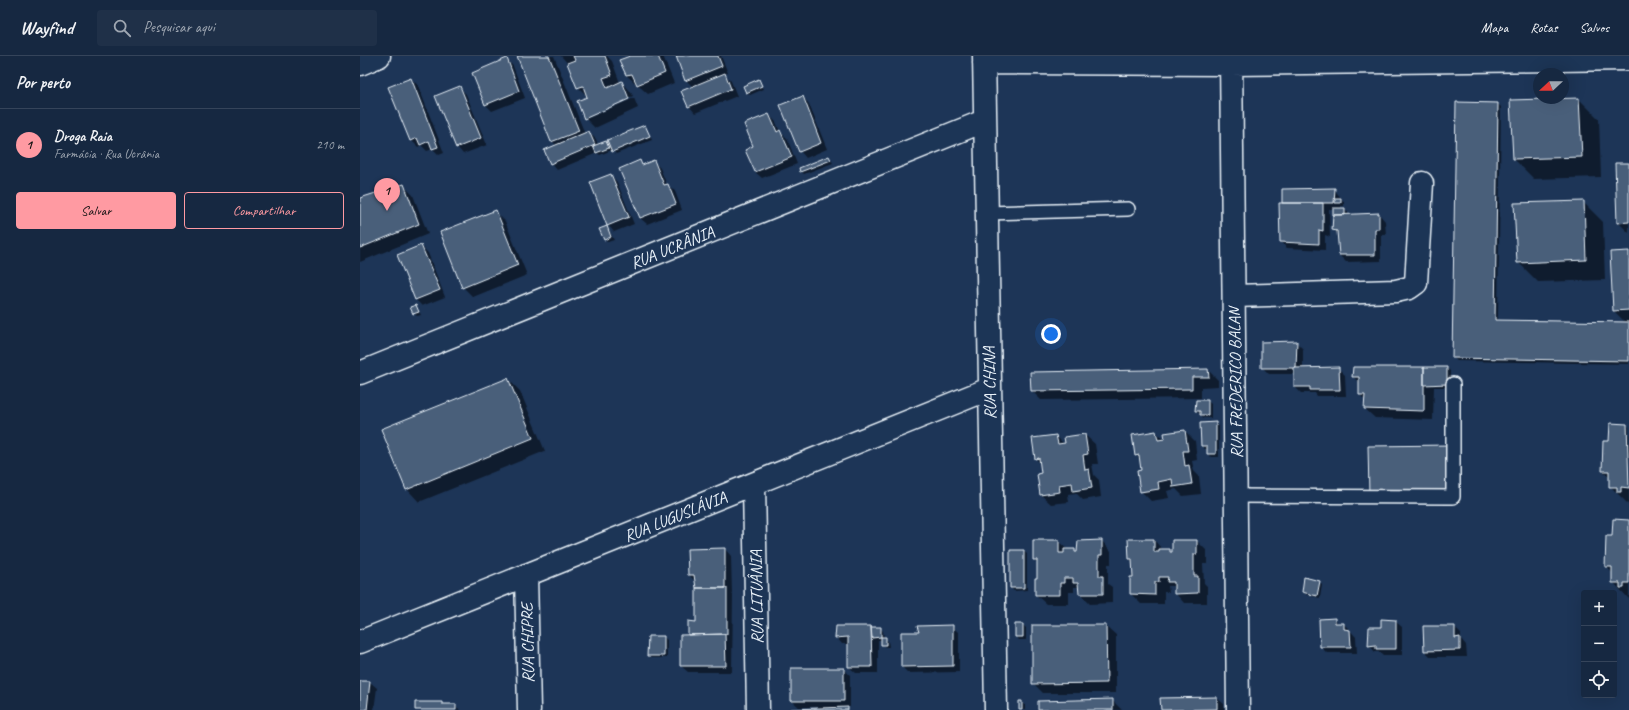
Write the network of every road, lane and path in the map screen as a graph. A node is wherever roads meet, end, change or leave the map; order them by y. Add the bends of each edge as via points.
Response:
1 (378, 56) edge
2 (1594, 58) edge
3 (984, 59) edge
4 (1629, 59) edge
5 (1231, 60) edge
6 (360, 64) edge
7 (984, 122) junction
8 (1422, 183) dead end
9 (1128, 209) dead end
10 (987, 214) junction
11 (1234, 296) junction
12 (360, 373) edge
13 (1453, 384) dead end
14 (989, 389) junction
15 (754, 484) junction
16 (1236, 496) junction
17 (526, 575) junction
18 (360, 642) edge
19 (529, 710) edge
20 (758, 710) edge
21 (996, 710) edge
22 (1238, 710) edge

1 - 6 street
2 - 4 street
2 - 5 street
3 - 5 street
3 - 7 street, RUA CHINA
5 - 11 street, RUA FREDERICO BALAN
7 - 10 street, RUA CHINA
7 - 12 street, RUA UCRÂNIA
8 - 11 street via 1416,283 1409,288 1396,291
9 - 10 lane
10 - 14 street, RUA CHINA
11 - 16 street, RUA FREDERICO BALAN
13 - 16 lane via 1453,496
14 - 15 street, RUA LUGUSLÁVIA
14 - 21 street, RUA CHINA
15 - 17 street, RUA LUGUSLÁVIA
15 - 20 street, RUA LITUÂNIA
16 - 22 street, RUA FREDERICO BALAN
17 - 18 street, RUA LUGUSLÁVIA
17 - 19 street, RUA CHIPRE

